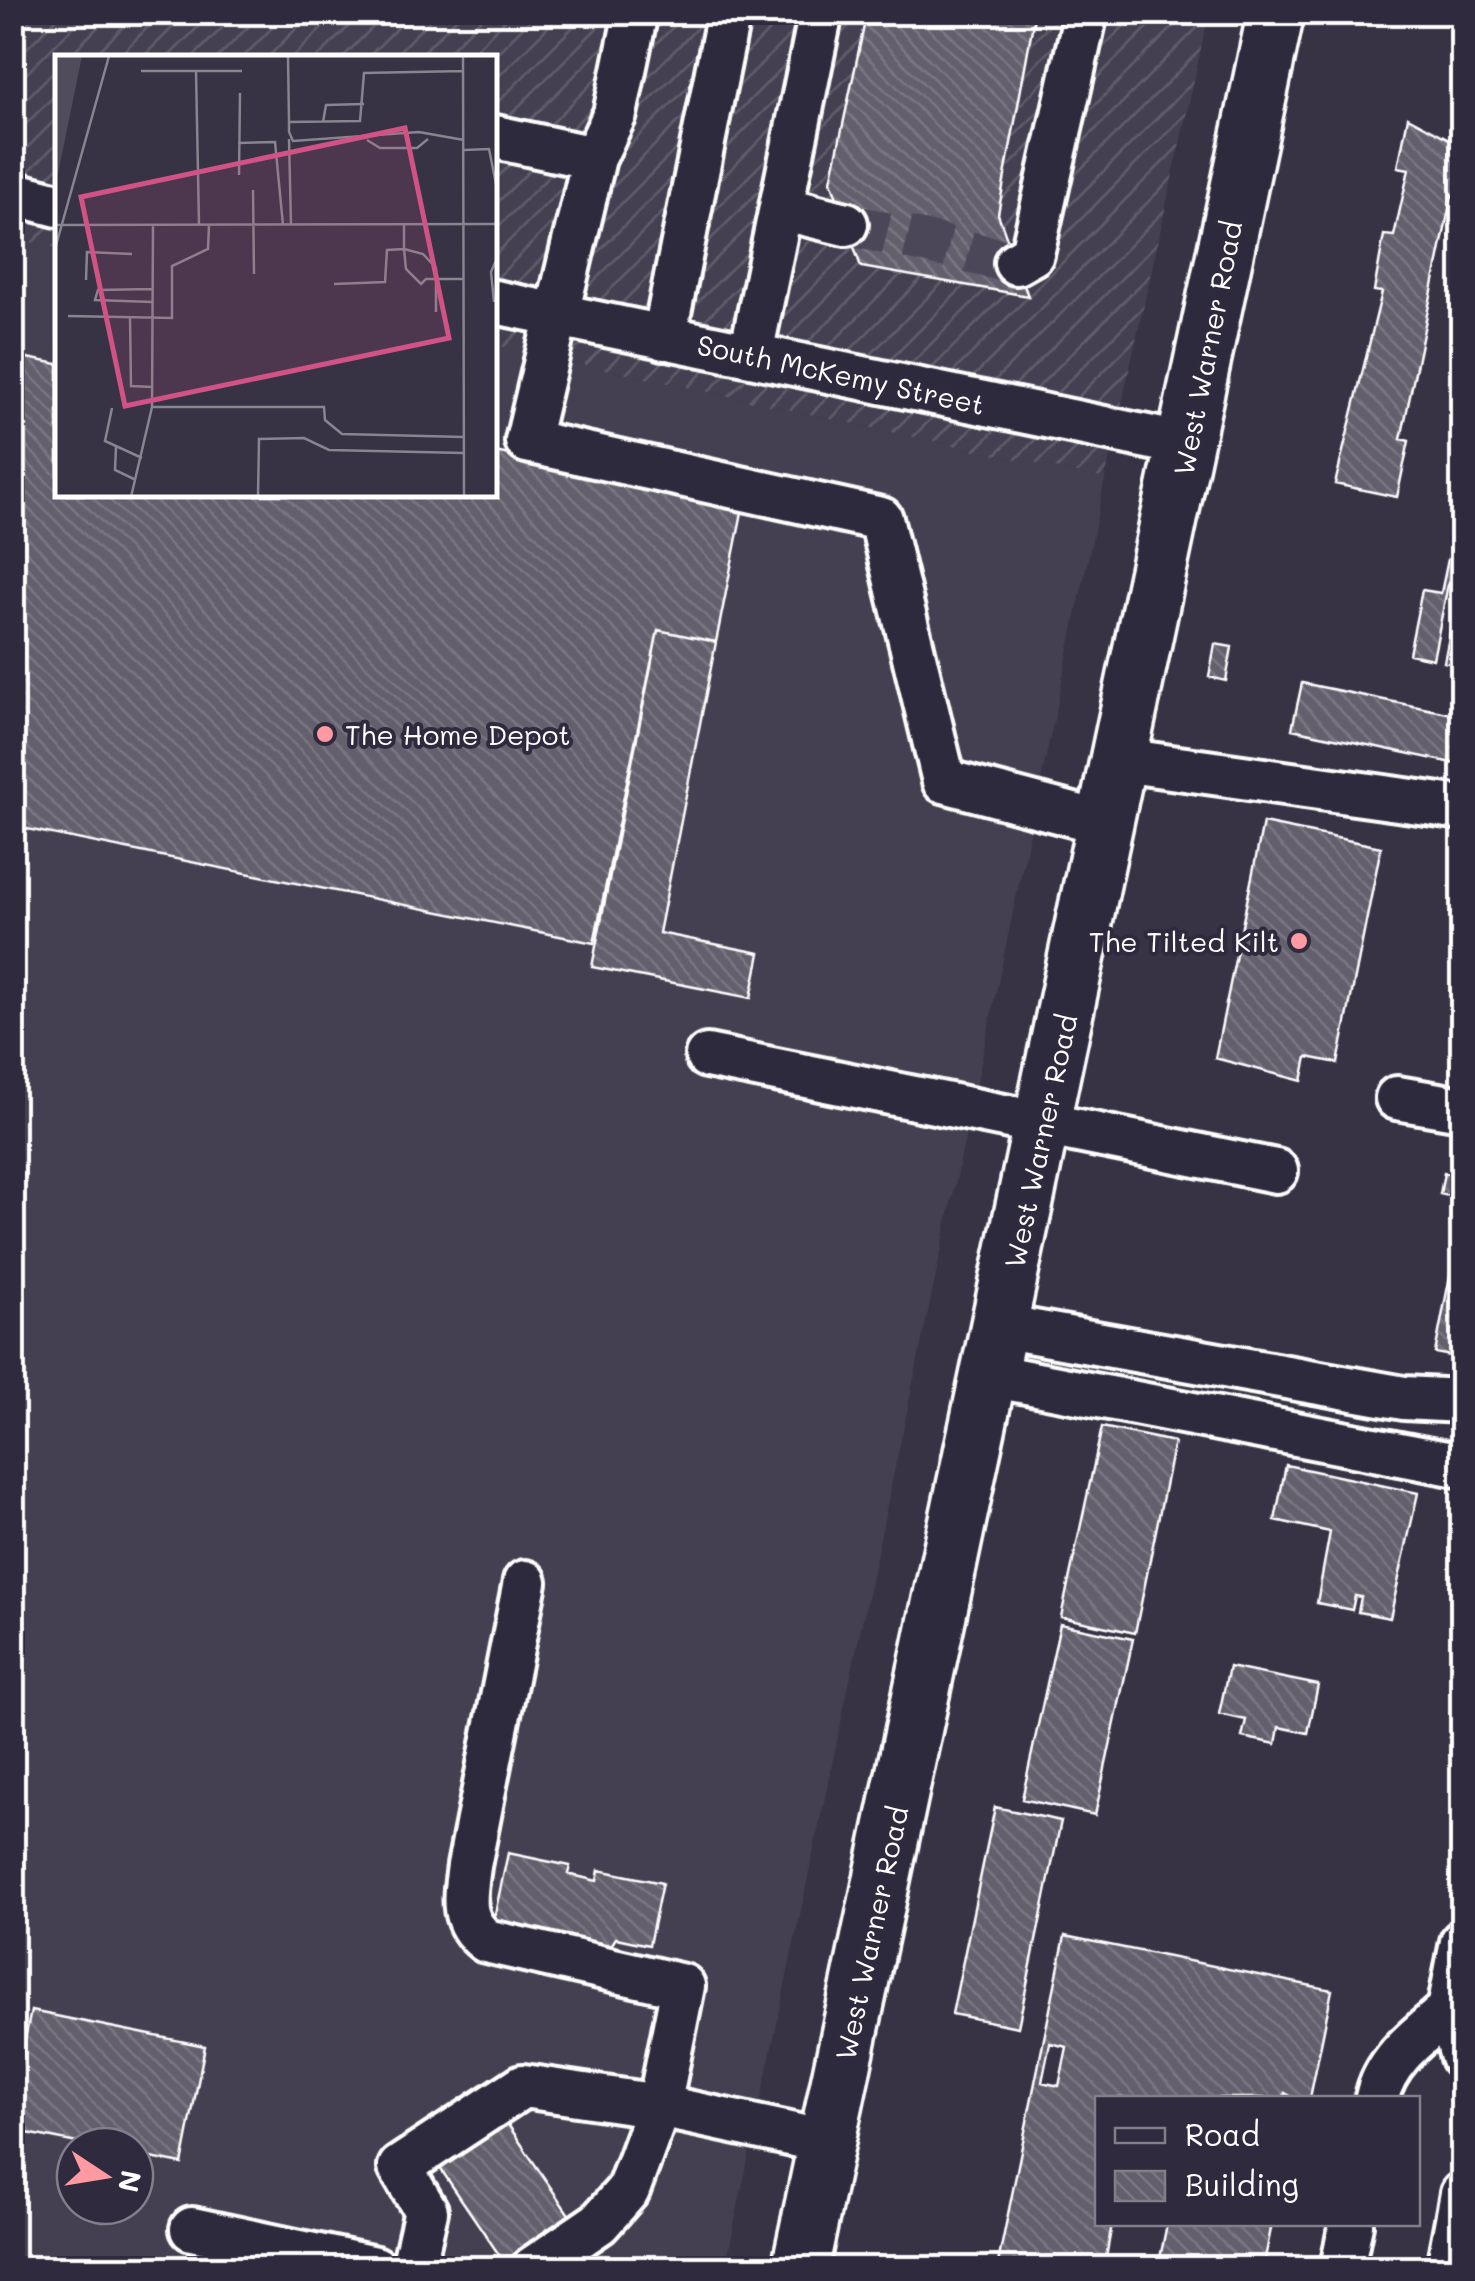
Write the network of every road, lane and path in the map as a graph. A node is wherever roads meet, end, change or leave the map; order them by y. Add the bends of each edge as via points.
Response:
1 (636, 12) edge
2 (729, 12) edge
3 (821, 12) edge
4 (1086, 12) edge
5 (1276, 12) edge
6 (498, 138) edge
7 (594, 158) junction
8 (12, 193) edge
9 (55, 204) edge
10 (781, 208) junction
11 (846, 224) tunnel mouth
12 (1016, 263) dead end
13 (498, 303) edge
14 (556, 316) junction
15 (664, 338) junction
16 (750, 354) junction
17 (1186, 445) junction
18 (1122, 760) junction
19 (1462, 808) edge
20 (1107, 824) junction
21 (707, 1056) dead end
22 (1397, 1098) dead end
23 (1462, 1110) edge
24 (1044, 1122) junction
25 (1276, 1171) dead end
26 (995, 1351) junction
27 (1462, 1401) edge
28 (1462, 1466) edge
29 (525, 1582) dead end
30 (1462, 1942) edge
31 (1450, 2010) junction
32 (1462, 2057) edge
33 (1377, 2096) edge
34 (659, 2106) junction
35 (826, 2142) junction
36 (1462, 2194) edge
37 (1351, 2226) edge
38 (192, 2229) dead end
39 (375, 2268) edge
40 (414, 2268) edge
41 (533, 2268) edge
42 (800, 2268) edge
43 (1342, 2268) edge
44 (1448, 2268) edge

1 - 7 street via 615,114
2 - 15 street
3 - 10 street
4 - 12 street via 1032,254
5 - 17 main road, West Warner Road
6 - 7 street
7 - 14 street
8 - 9 street
10 - 11 street
10 - 16 street
13 - 14 street, South McKemy Street
14 - 15 street, South McKemy Street
14 - 20 street via 527,441 881,519 944,781
15 - 16 street, South McKemy Street
16 - 17 street, South McKemy Street
17 - 18 main road, West Warner Road
18 - 19 street
18 - 20 main road, West Warner Road
20 - 24 main road, West Warner Road
21 - 24 street
22 - 23 street
24 - 25 street
24 - 26 main road, West Warner Road
26 - 27 street
26 - 28 street
26 - 35 main road, West Warner Road
29 - 34 street via 464,1908 470,1929 486,1941 683,1986
30 - 31 street
31 - 32 street
31 - 33 street via 1404,2048
34 - 35 street
34 - 40 street via 523,2086 400,2167 426,2211
34 - 41 street via 628,2190 599,2223
35 - 42 main road, West Warner Road
36 - 44 street
37 - 43 street
38 - 39 street

